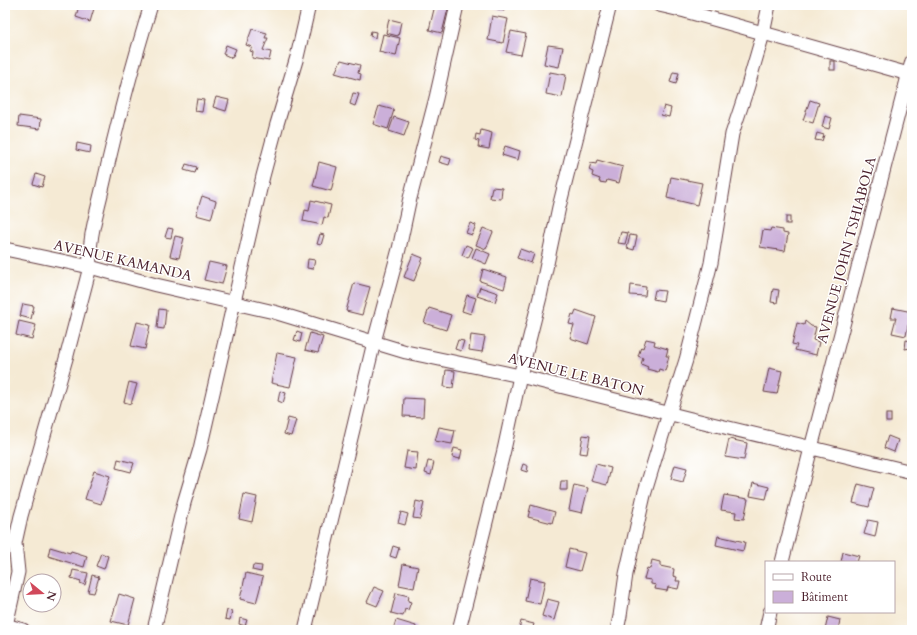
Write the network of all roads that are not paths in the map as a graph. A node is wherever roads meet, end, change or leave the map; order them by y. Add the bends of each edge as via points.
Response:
1 (151, 5) edge
2 (309, 5) edge
3 (457, 5) edge
4 (610, 5) edge
5 (659, 5) edge
6 (769, 5) edge
7 (763, 34) junction
8 (912, 61) edge
9 (911, 75) edge
10 (5, 249) edge
11 (90, 267) junction
12 (234, 303) junction
13 (374, 342) junction
14 (520, 376) junction
15 (670, 414) junction
16 (811, 448) junction
17 (912, 472) edge
18 (782, 561) edge
19 (770, 613) edge
20 (6, 627) edge
21 (23, 630) edge
22 (154, 630) edge
23 (305, 630) edge
24 (459, 630) edge
25 (617, 630) edge
26 (766, 630) edge

1 - 11 street via 107,166 91,237
2 - 12 street via 263,176
3 - 13 street via 400,249
4 - 14 street
5 - 7 street
6 - 7 street
7 - 9 street
7 - 15 street via 732,134 711,263
8 - 9 street, AVENUE JOHN TSHIABOLA
9 - 16 street, AVENUE JOHN TSHIABOLA
10 - 11 street, AVENUE KAMANDA
11 - 12 street, AVENUE KAMANDA
11 - 20 street via 21,516 15,543 18,572
12 - 13 street, AVENUE LE BATON via 274,312
12 - 22 street
13 - 14 street, AVENUE LE BATON via 406,352
13 - 23 street
14 - 15 street, AVENUE LE BATON
14 - 24 street
15 - 16 street, AVENUE LE BATON
15 - 25 street via 644,495 626,574
16 - 17 street, AVENUE LE BATON
16 - 18 street, AVENUE JOHN TSHIABOLA
19 - 26 street
20 - 21 street

